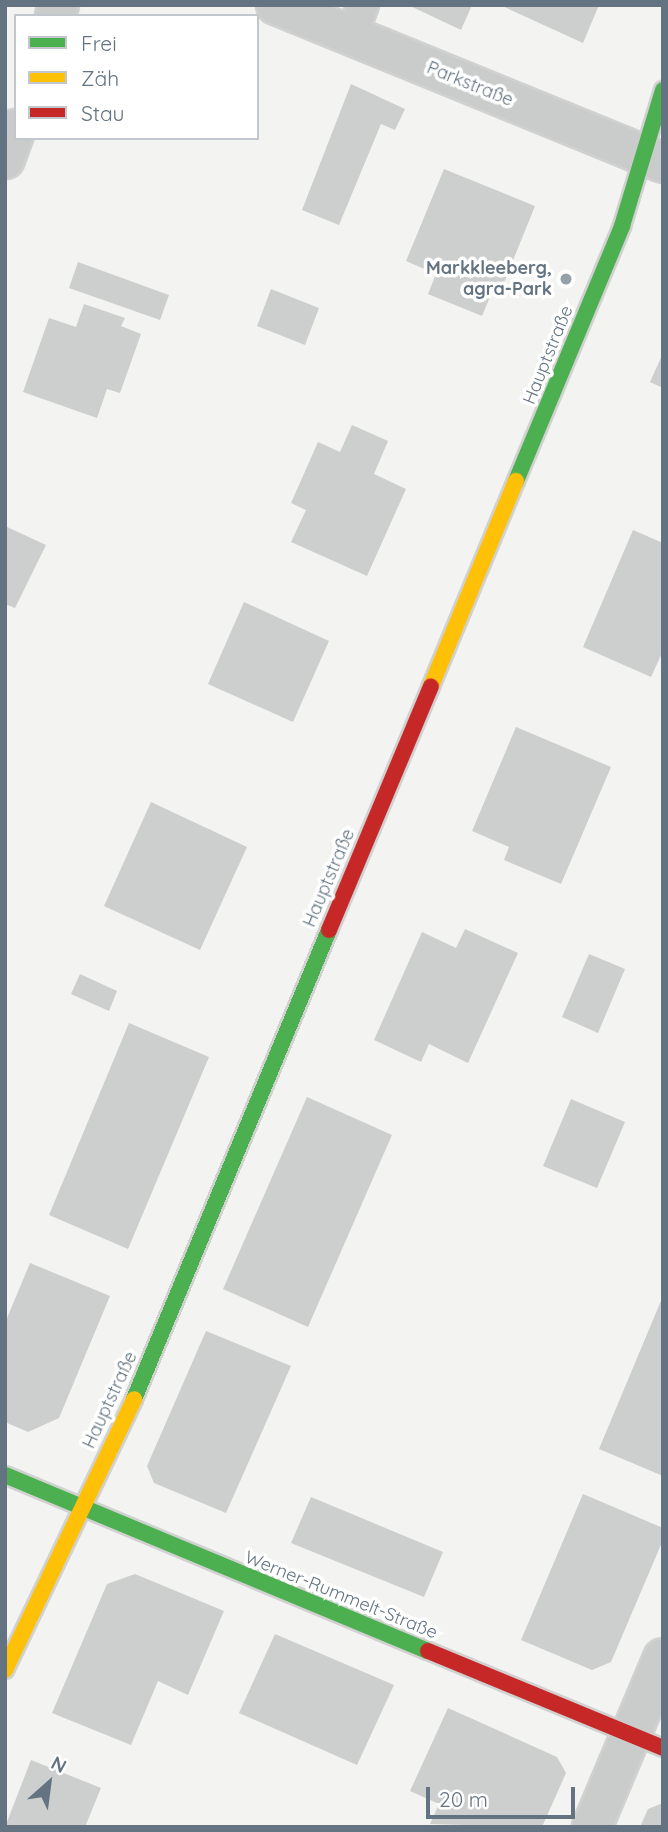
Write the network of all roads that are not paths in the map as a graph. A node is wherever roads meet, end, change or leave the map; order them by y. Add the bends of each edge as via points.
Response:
1 (276, 5) edge
2 (357, 21) edge
3 (663, 90) edge
4 (14, 134) edge
5 (5, 159) edge
6 (654, 159) edge
7 (5, 1475) edge
8 (78, 1509) junction
9 (663, 1658) edge
10 (5, 1670) edge
11 (647, 1741) edge
12 (592, 1827) edge

1 - 2 street, Parkstraße
2 - 6 street, Parkstraße
3 - 6 main road, Hauptstraße
4 - 5 street
6 - 8 main road, Hauptstraße via 166,1323
7 - 8 main road, Werner-Rummelt-Straße
8 - 10 main road, Hauptstraße
8 - 11 main road, Werner-Rummelt-Straße
9 - 11 street
11 - 12 street

